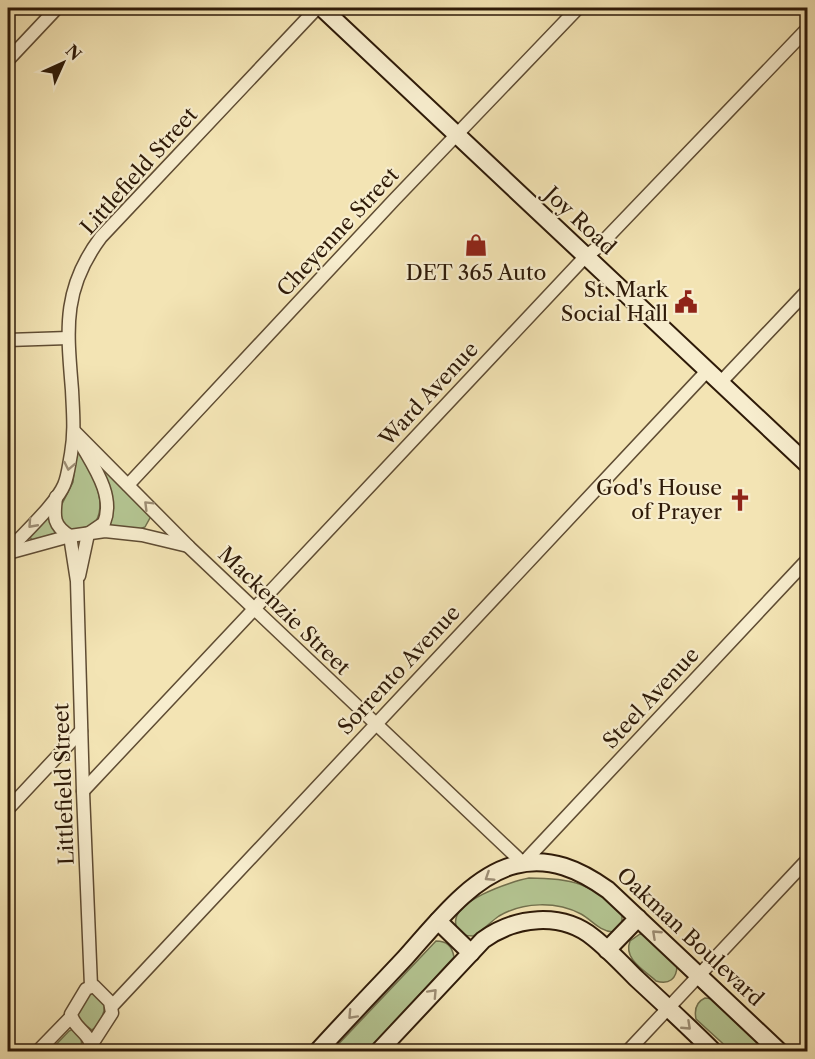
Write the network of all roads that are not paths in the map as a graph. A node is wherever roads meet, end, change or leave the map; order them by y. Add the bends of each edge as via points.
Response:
1 (57, 8) edge
2 (317, 8) edge
3 (322, 8) edge
4 (578, 8) edge
5 (807, 28) edge
6 (8, 60) edge
7 (456, 135) junction
8 (585, 257) junction
9 (807, 290) edge
10 (68, 338) junction
11 (8, 340) edge
12 (707, 371) junction
13 (720, 383) junction
14 (75, 432) junction
15 (807, 465) edge
16 (128, 485) junction
17 (56, 497) junction
18 (88, 534) junction
19 (70, 536) junction
20 (189, 547) junction
21 (8, 552) edge
22 (807, 559) edge
23 (77, 581) junction
24 (253, 608) junction
25 (375, 724) junction
26 (81, 731) junction
27 (83, 791) junction
28 (8, 809) edge
29 (807, 859) edge
30 (523, 863) junction
31 (638, 918) junction
32 (438, 921) junction
33 (607, 951) junction
34 (471, 952) junction
35 (699, 974) junction
36 (91, 986) junction
37 (116, 1002) junction
38 (668, 1008) junction
39 (71, 1017) junction
40 (92, 1048) edge
41 (37, 1052) edge
42 (317, 1052) edge
43 (378, 1052) edge
44 (627, 1052) edge
45 (714, 1052) edge
46 (780, 1052) edge

1 - 6 street
2 - 10 street, Littlefield Street via 102,237 82,266 74,288
3 - 7 street, Joy Road
4 - 7 street, Cheyenne Street
5 - 8 street, Ward Avenue via 598,248
7 - 8 street, Joy Road
7 - 16 street, Cheyenne Street
8 - 12 street, Joy Road
8 - 24 street, Ward Avenue
9 - 13 street
10 - 11 street
10 - 14 street, Littlefield Street
12 - 13 street, Joy Road
12 - 25 street, Sorrento Avenue
13 - 15 street, Joy Road
14 - 16 street, Mackenzie Street
14 -> 17 street, Littlefield Street via 64,484
14 - 18 street, Littlefield Street via 99,477 107,504 104,523
20 -> 16 street, Mackenzie Street
17 - 19 street, Littlefield Street via 54,517
17 -> 21 street
18 - 19 street
18 - 20 street via 122,532
18 - 23 street, Littlefield Street
19 - 21 street
19 - 23 street, Littlefield Street
20 - 24 street, Mackenzie Street
22 - 30 street, Steel Avenue
23 - 26 street, Littlefield Street
24 - 25 street, Mackenzie Street
24 - 27 street, Ward Avenue
25 - 30 street, Mackenzie Street
25 - 37 street, Sorrento Avenue
26 - 27 street, Littlefield Street
26 - 28 street
27 - 36 street, Littlefield Street
29 - 35 street
30 - 31 street, Oakman Boulevard via 552,863 579,871 608,890
30 -> 32 street, Oakman Boulevard via 485,878
31 - 33 street
35 -> 31 street, Oakman Boulevard
32 - 34 street
32 -> 42 street, Oakman Boulevard
33 - 34 street via 578,928 541,920 501,928
33 - 38 street
43 -> 34 street
35 - 38 street
35 - 46 street, Oakman Boulevard
36 - 37 street
36 - 39 street
37 - 40 street, Sorrento Avenue
38 - 44 street
38 -> 45 street
39 - 40 street via 85,1032
39 - 41 street

